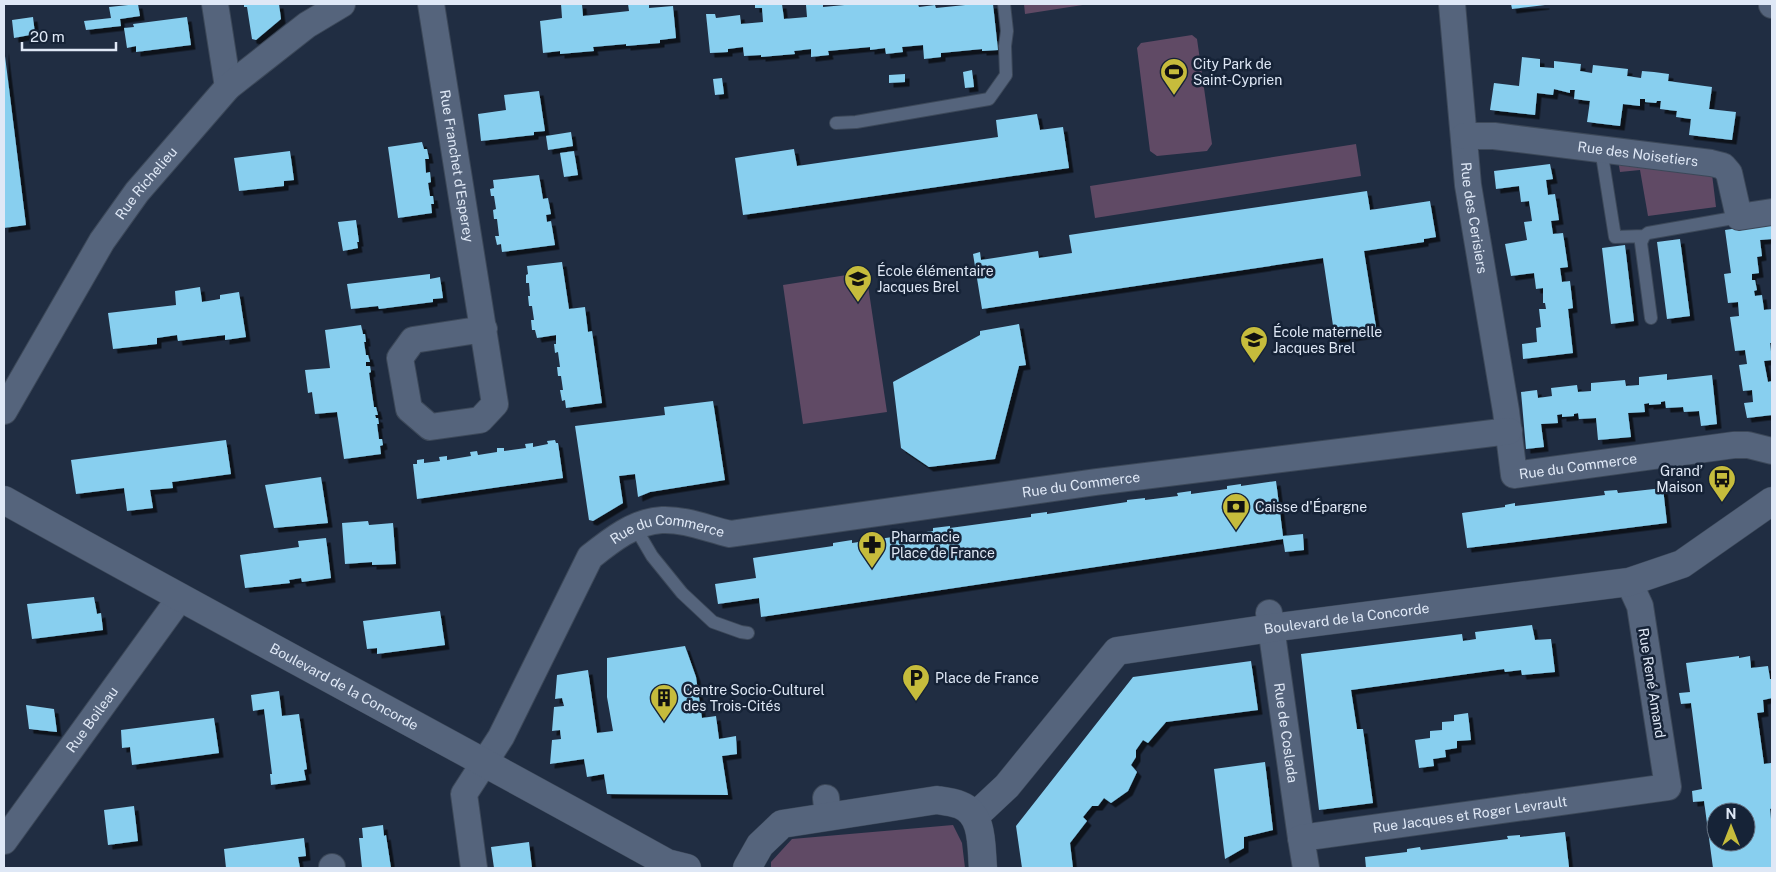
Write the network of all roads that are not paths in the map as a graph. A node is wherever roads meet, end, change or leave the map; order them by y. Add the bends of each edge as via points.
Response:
1 (215, 4) edge
2 (342, 4) edge
3 (431, 4) edge
4 (1004, 4) edge
5 (1452, 4) edge
6 (228, 87) junction
7 (836, 123) dead end
8 (1464, 136) junction
9 (1601, 149) junction
10 (1772, 212) edge
11 (1739, 217) junction
12 (1644, 236) junction
13 (1651, 318) dead end
14 (484, 329) dead end
15 (4, 411) edge
16 (1509, 431) junction
17 (1772, 451) edge
18 (4, 500) edge
19 (1772, 502) edge
20 (635, 527) junction
21 (1629, 582) junction
22 (180, 598) junction
23 (1270, 621) junction
24 (748, 633) dead end
25 (485, 762) junction
26 (1668, 787) joint
27 (975, 816) junction
28 (1302, 838) junction
29 (4, 841) edge
30 (474, 868) edge
31 (687, 868) edge
32 (747, 868) edge
33 (983, 868) edge
34 (1306, 868) edge

1 - 6 street
2 - 6 street, Rue Richelieu via 307,25
3 - 14 street, Rue Franchet d'Esperey
4 - 7 lane via 1006,75 990,99
5 - 8 street, Rue des Cerisiers
6 - 15 street, Rue Richelieu via 138,192 102,241
8 - 9 street, Rue des Noisetiers via 1494,136
8 - 16 street, Rue des Cerisiers via 1468,185
9 - 11 street, Rue des Noisetiers via 1723,166 1728,173
9 - 12 lane via 1615,237
10 - 11 street
11 - 12 lane
12 - 13 lane via 1642,243
16 - 17 street, Rue du Commerce via 1514,475 1734,446
16 - 20 street, Rue du Commerce via 1096,482 730,534 684,522 661,520
18 - 22 street, Boulevard de la Concorde
19 - 21 street, Boulevard de la Concorde via 1682,564
20 - 24 lane via 652,556 682,593 713,622
20 - 25 street, Rue du Commerce via 590,557
21 - 23 street, Boulevard de la Concorde
21 - 26 street, Rue René Amand via 1640,606
22 - 25 street, Boulevard de la Concorde
22 - 29 street, Rue Boileau
23 - 27 street, Boulevard de la Concorde via 1117,651 1007,786
23 - 28 street, Rue de Coslada
25 - 30 street, Rue du Commerce via 464,794
25 - 31 street, Boulevard de la Concorde via 667,863
26 - 28 street, Rue Jacques et Roger Levrault
27 - 32 street via 961,805 937,800 827,807 782,824 760,845
27 - 33 street
28 - 34 street

